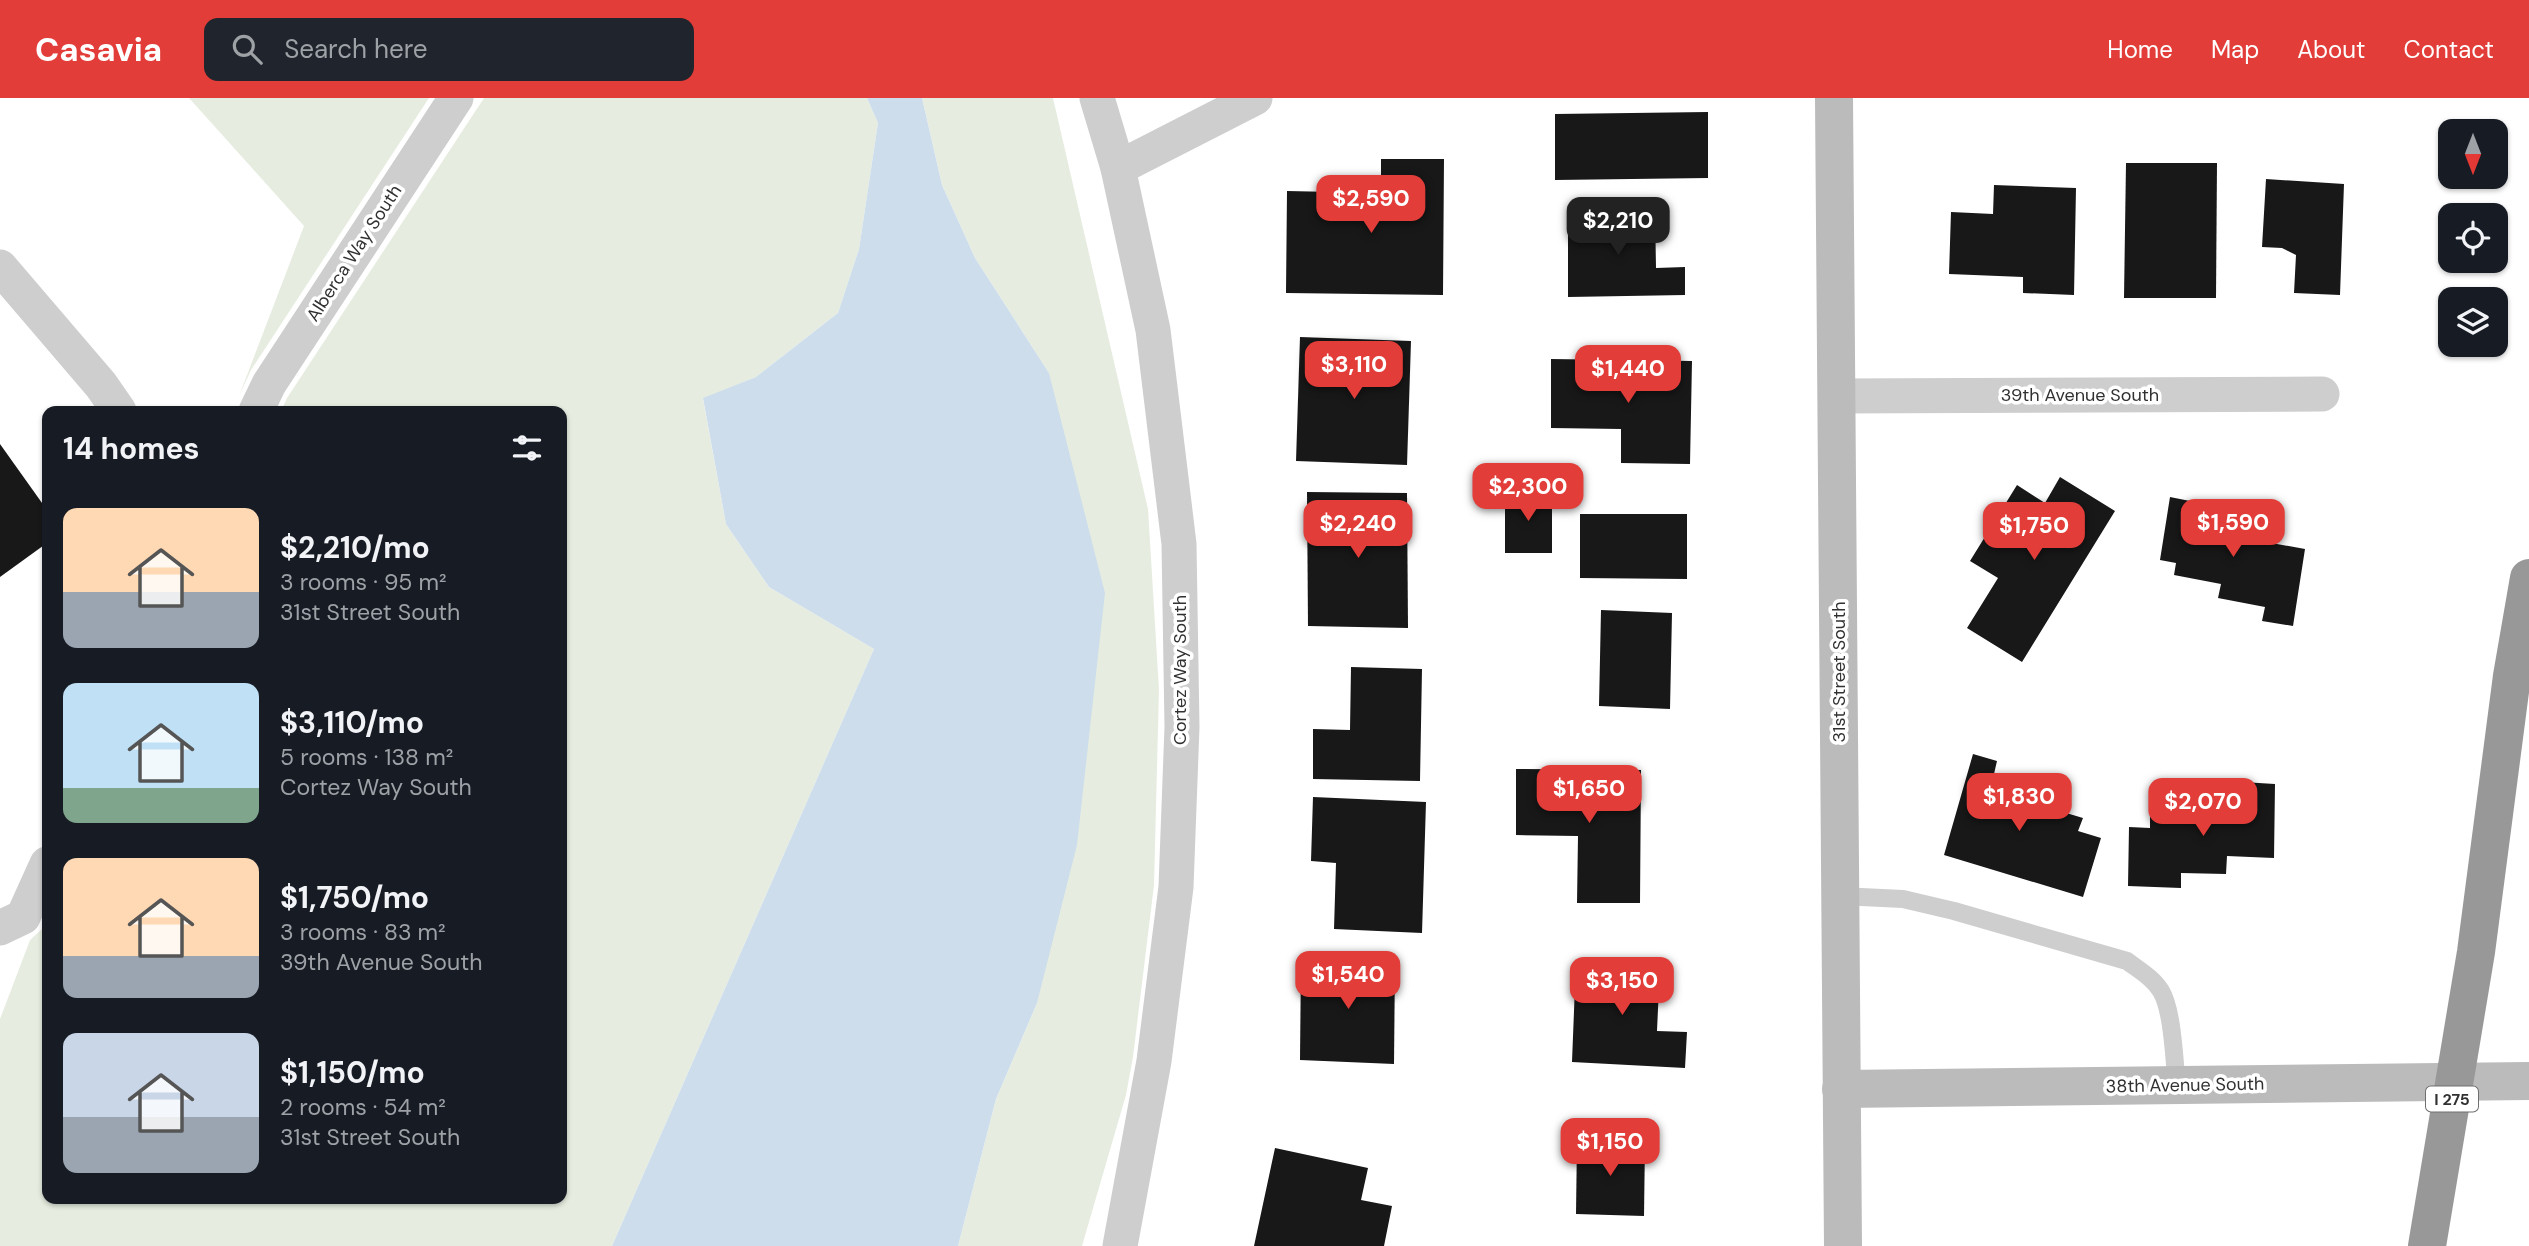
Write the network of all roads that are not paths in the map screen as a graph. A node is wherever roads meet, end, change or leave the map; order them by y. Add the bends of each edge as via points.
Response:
1 (456, 98) edge
2 (1097, 98) edge
3 (1255, 98) edge
4 (1834, 98) edge
5 (1118, 168) junction
6 (0, 267) edge
7 (2322, 394) dead end
8 (1838, 396) junction
9 (116, 406) edge
10 (258, 406) edge
11 (2529, 578) edge
12 (42, 875) edge
13 (1840, 896) junction
14 (0, 928) edge
15 (2529, 1081) edge
16 (2177, 1085) junction
17 (1841, 1089) junction
18 (1120, 1246) edge
19 (1843, 1246) edge
20 (2427, 1246) edge

1 - 10 street, Alberca Way South
2 - 5 street, Cortez Way South
3 - 5 street
4 - 8 street, 31st Street South
5 - 18 street, Cortez Way South via 1153,330 1179,544 1182,727 1176,887 1154,1061
6 - 9 street
7 - 8 street, 39th Avenue South
8 - 13 street, 31st Street South
11 - 20 highway, I 275 via 2476,952
12 - 14 street via 23,917
13 - 16 lane via 1903,899 2127,961 2162,992
13 - 17 street, 31st Street South
15 - 16 street, 38th Avenue South
16 - 17 street, 38th Avenue South
17 - 19 street, 31st Street South

